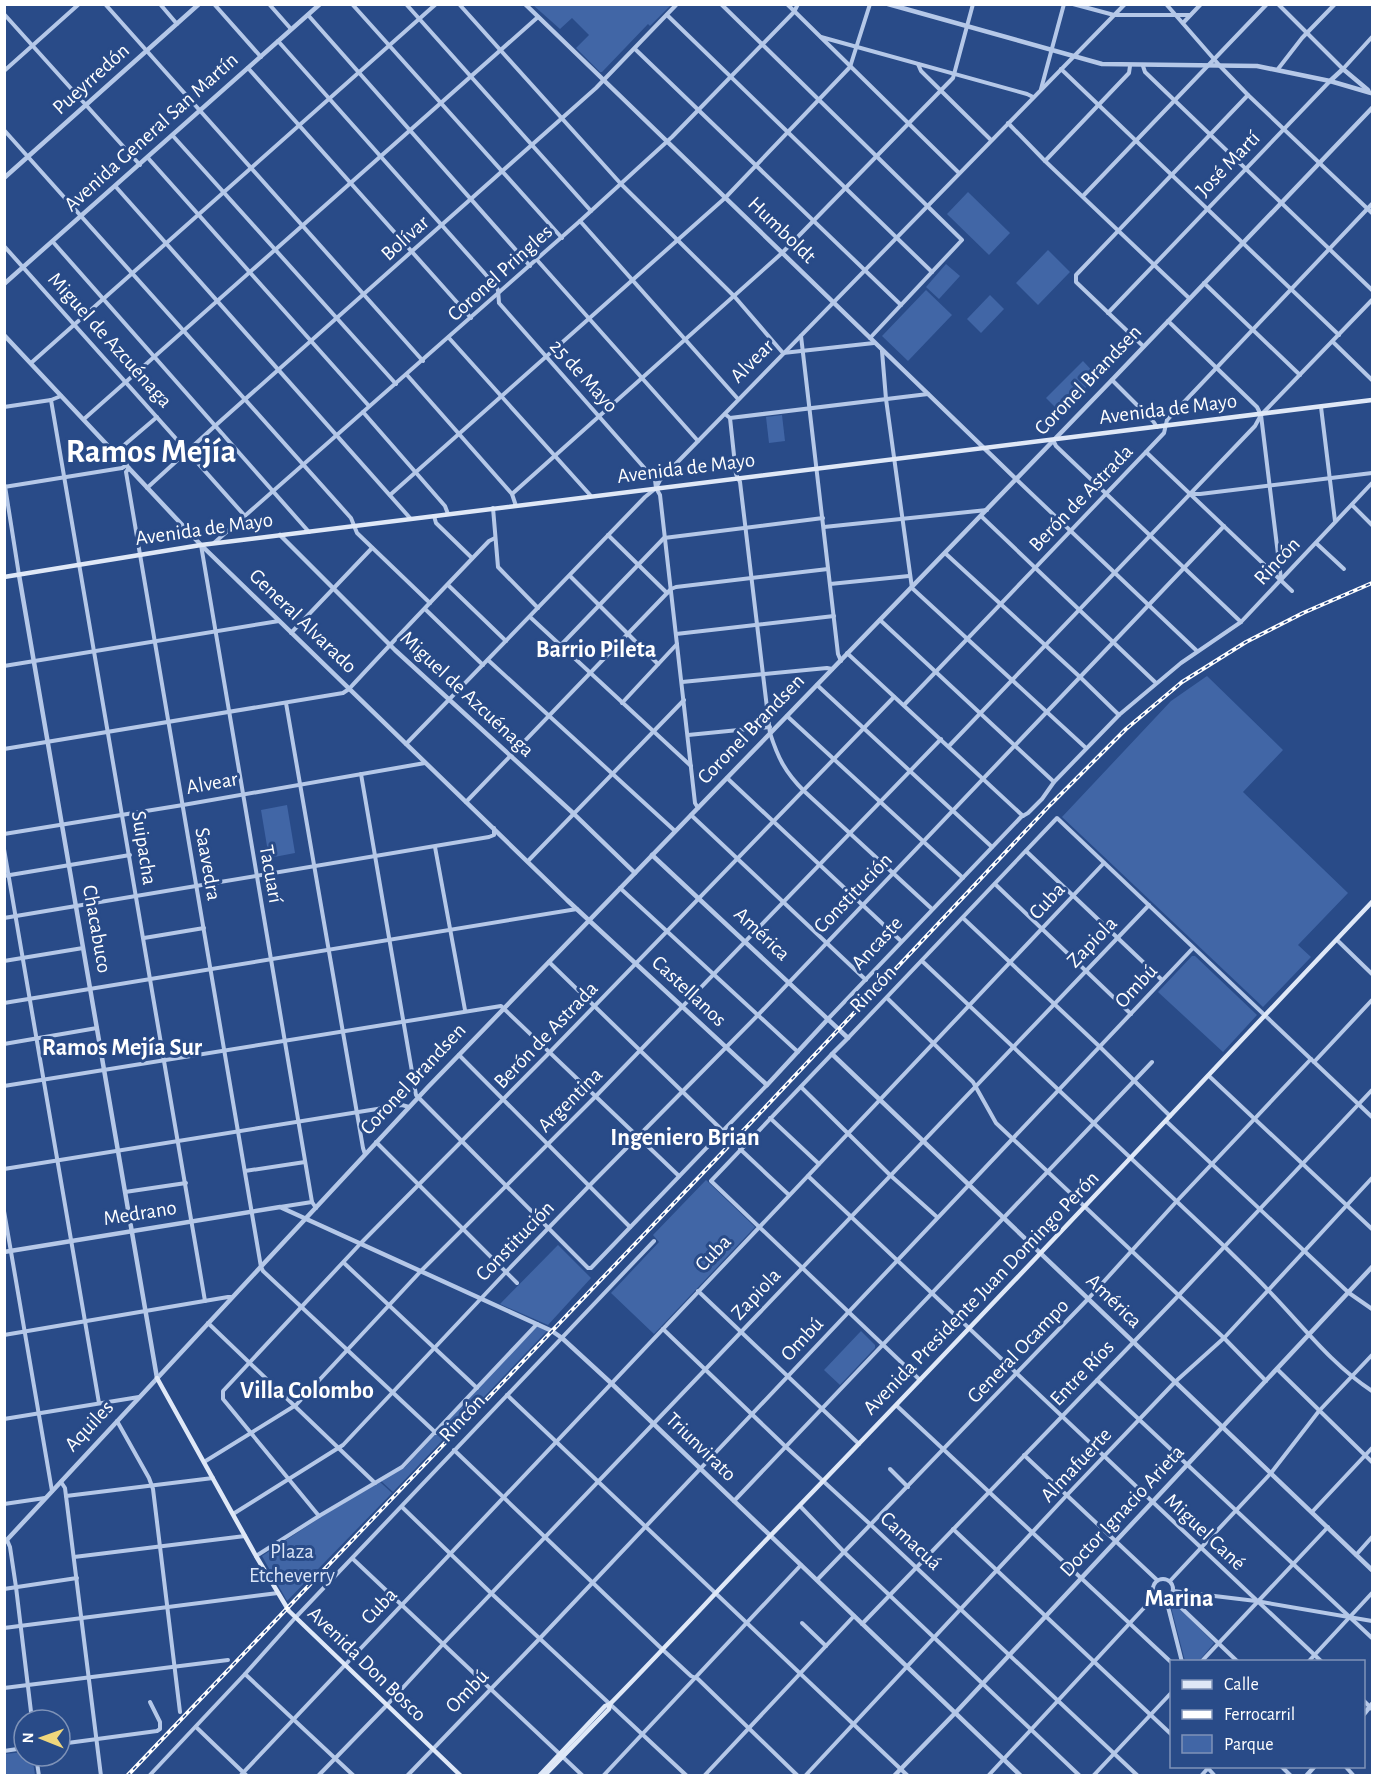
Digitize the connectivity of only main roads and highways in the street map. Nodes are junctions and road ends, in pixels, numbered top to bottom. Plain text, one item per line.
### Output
1 (1372, 400) edge
2 (4, 577) edge
3 (1372, 902) edge
4 (158, 1378) road end
5 (561, 1755) junction
6 (461, 1776) edge
7 (539, 1776) edge
8 (544, 1776) edge

1 - 2 main road, Avenida de Mayo
3 - 5 main road, Avenida Presidente Juan Domingo Perón
4 - 6 main road, Avenida Don Bosco
5 - 7 main road, Avenida Presidente Juan Domingo Perón
5 - 8 main road, Avenida Presidente Juan Domingo Perón

